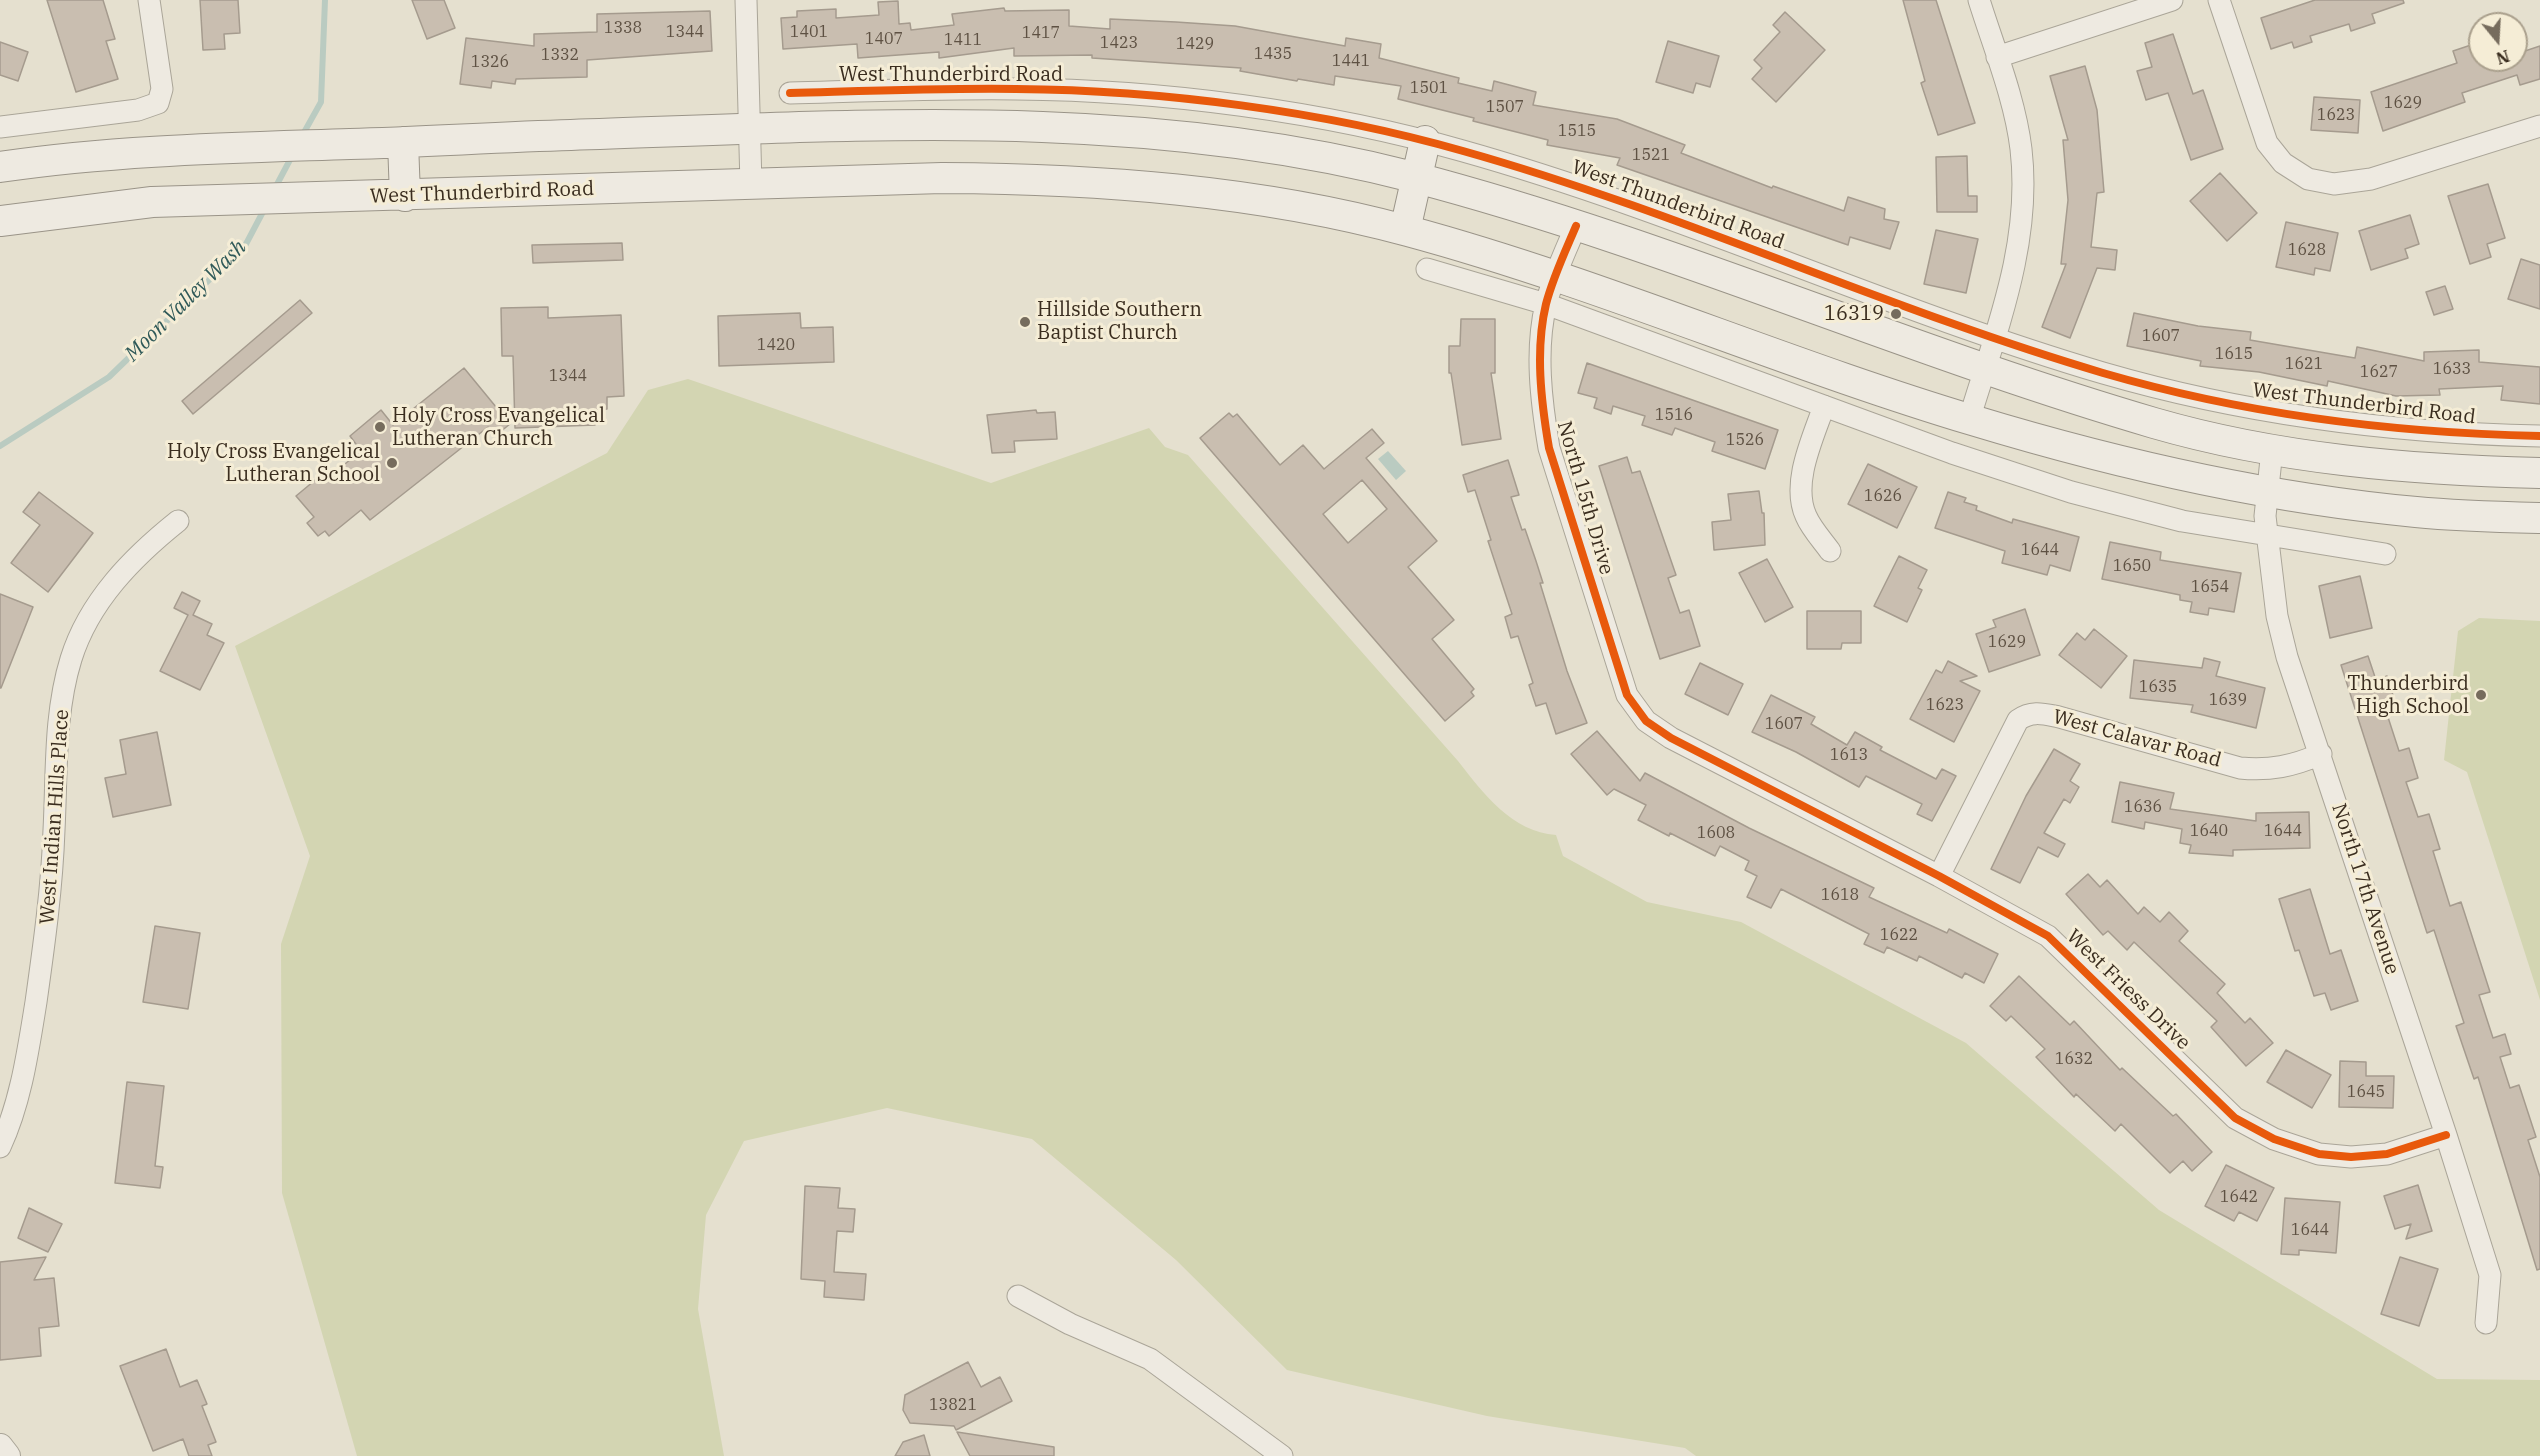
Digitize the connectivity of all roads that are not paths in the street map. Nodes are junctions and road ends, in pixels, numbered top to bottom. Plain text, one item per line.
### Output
1 (149, 0) edge
2 (746, 0) edge
3 (1979, 0) edge
4 (2172, 0) edge
5 (2220, 0) edge
6 (1997, 57) junction
7 (855, 91) junction
8 (790, 93) dead end
9 (0, 127) edge
10 (854, 127) junction
11 (749, 129) junction
12 (2538, 134) edge
13 (1425, 141) junction
14 (403, 142) junction
15 (0, 167) edge
16 (1416, 178) junction
17 (751, 185) junction
18 (405, 196) junction
19 (0, 221) edge
20 (1576, 226) junction
21 (1405, 230) junction
22 (1427, 269) dead end
23 (1555, 274) junction
24 (1546, 304) junction
25 (1994, 337) junction
26 (1984, 370) junction
27 (1824, 406) junction
28 (1969, 420) junction
29 (2540, 436) edge
30 (2272, 450) junction
31 (2540, 473) edge
32 (2267, 492) junction
33 (2540, 518) edge
34 (178, 521) dead end
35 (2267, 537) junction
36 (1830, 551) dead end
37 (2385, 554) dead end
38 (1660, 732) joint
39 (2321, 754) junction
40 (1939, 876) junction
41 (2446, 1135) junction
42 (0, 1147) edge
43 (1018, 1296) dead end
44 (2486, 1323) dead end
45 (0, 1447) edge
46 (7, 1456) edge
47 (1282, 1456) edge

1 - 9 street
2 - 11 street
3 - 6 street
4 - 6 street
5 - 12 street
6 - 25 street
7 - 8 street, West Thunderbird Road
7 - 10 street, West Thunderbird Road
7 - 13 street, West Thunderbird Road
10 - 11 main road
10 - 16 main road
11 - 14 main road
11 - 17 street
13 - 16 main road
13 - 25 street, West Thunderbird Road
14 - 15 main road
14 - 18 main road
16 - 20 main road
16 - 21 main road
17 - 18 main road, West Thunderbird Road
17 - 21 main road, West Thunderbird Road
18 - 19 main road, West Thunderbird Road
20 - 23 street, North 15th Drive
20 - 26 main road
21 - 23 main road, West Thunderbird Road
22 - 24 street
23 - 24 street, North 15th Drive
23 - 28 main road, West Thunderbird Road
24 - 27 street
24 - 38 street, North 15th Drive
25 - 26 street
25 - 29 street, West Thunderbird Road
26 - 28 street
26 - 30 main road
27 - 35 street
27 - 36 street
28 - 32 main road, West Thunderbird Road
30 - 31 main road
30 - 32 street, North 17th Avenue
32 - 33 main road, West Thunderbird Road
32 - 35 street, North 17th Avenue
34 - 42 street, West Indian Hills Place
35 - 37 street
35 - 39 street, North 17th Avenue
38 - 40 street, West Friess Drive
39 - 40 street, West Calavar Road
39 - 41 street, North 17th Avenue
40 - 41 street, West Friess Drive
41 - 44 street, North 17th Avenue
43 - 47 street
45 - 46 street

